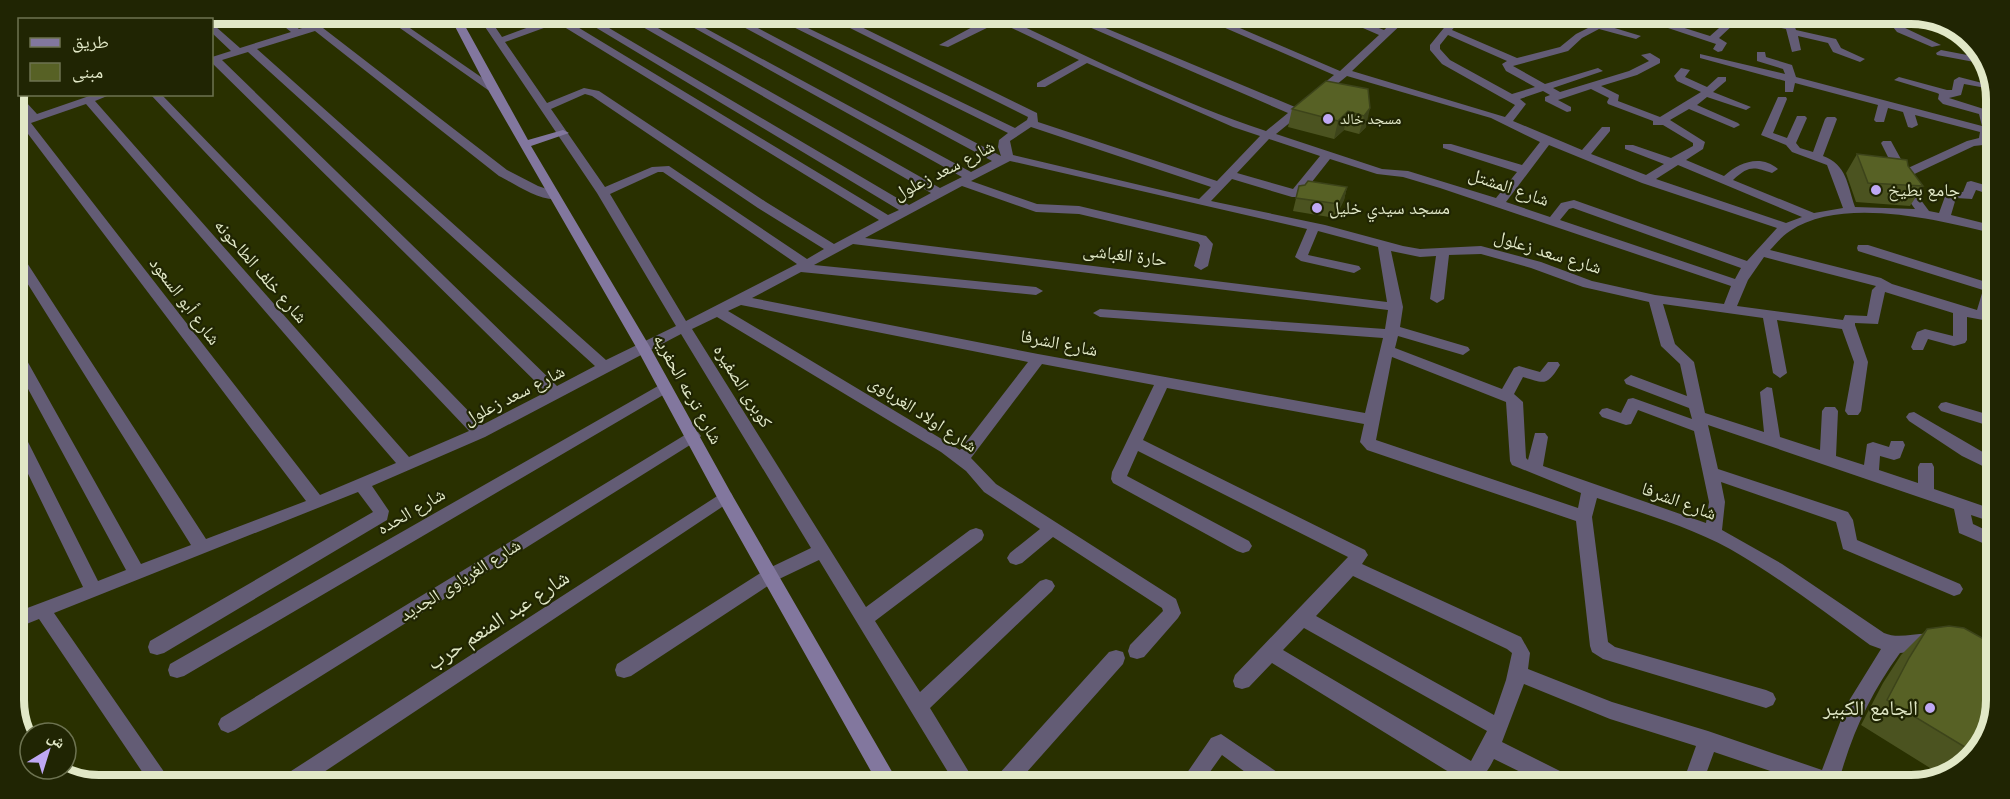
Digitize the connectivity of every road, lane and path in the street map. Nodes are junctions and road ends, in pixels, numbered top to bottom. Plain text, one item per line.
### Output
1 (287, 24) edge
2 (324, 24) edge
3 (397, 24) edge
4 (459, 24) edge
5 (488, 24) edge
6 (546, 24) edge
7 (565, 24) edge
8 (595, 24) edge
9 (643, 24) edge
10 (691, 24) edge
11 (744, 24) edge
12 (792, 24) edge
13 (847, 24) edge
14 (984, 24) edge
15 (1013, 24) edge
16 (1088, 24) edge
17 (1222, 24) edge
18 (1360, 24) edge
19 (1396, 24) edge
20 (1451, 24) edge
21 (1573, 24) edge
22 (1660, 24) edge
23 (1729, 24) edge
24 (1898, 24) edge
25 (1576, 25) dead end
26 (1791, 26) edge
27 (316, 27) junction
28 (213, 29) edge
29 (1447, 31) junction
30 (298, 33) junction
31 (1384, 34) junction
32 (1636, 36) dead end
33 (499, 41) junction
34 (944, 45) dead end
35 (250, 48) junction
36 (1796, 50) dead end
37 (238, 52) junction
38 (1761, 54) dead end
39 (1646, 56) dead end
40 (1704, 56) dead end
41 (1088, 59) junction
42 (1860, 59) dead end
43 (213, 60) edge
44 (1515, 61) junction
45 (1977, 64) edge
46 (1685, 70) dead end
47 (1598, 71) dead end
48 (1344, 73) junction
49 (1722, 79) dead end
50 (1899, 80) dead end
51 (1041, 85) dead end
52 (1592, 86) junction
53 (1982, 86) dead end
54 (492, 88) junction
55 (1545, 88) junction
56 (1787, 89) junction
57 (1707, 92) junction
58 (1945, 93) junction
59 (1558, 95) junction
60 (157, 96) edge
61 (92, 98) edge
62 (1511, 99) junction
63 (1884, 102) junction
64 (1689, 105) junction
65 (546, 107) junction
66 (1746, 107) dead end
67 (1908, 108) junction
68 (1567, 109) dead end
69 (1296, 112) junction
70 (1986, 114) edge
71 (1801, 118) dead end
72 (1831, 119) dead end
73 (1880, 120) dead end
74 (1507, 121) junction
75 (24, 122) edge
76 (1029, 123) junction
77 (1658, 123) junction
78 (1734, 125) dead end
79 (1912, 125) dead end
80 (1606, 129) dead end
81 (1015, 132) junction
82 (564, 133) junction
83 (1266, 136) junction
84 (1986, 138) edge
85 (1986, 140) edge
86 (1547, 141) junction
87 (1790, 143) junction
88 (1887, 143) dead end
89 (525, 144) junction
90 (1447, 146) dead end
91 (1629, 147) dead end
92 (1327, 155) junction
93 (1583, 156) junction
94 (1818, 156) junction
95 (1004, 158) junction
96 (1674, 161) junction
97 (1772, 169) dead end
98 (1524, 171) junction
99 (1899, 172) junction
100 (1229, 174) junction
101 (964, 179) junction
102 (1646, 180) junction
103 (1726, 180) junction
104 (1218, 185) junction
105 (1986, 189) edge
106 (938, 192) junction
107 (603, 193) junction
108 (555, 196) junction
109 (1499, 202) junction
110 (1202, 203) junction
111 (907, 209) junction
112 (1850, 211) junction
113 (1926, 214) junction
114 (1813, 217) junction
115 (1944, 217) junction
116 (887, 220) junction
117 (1553, 221) junction
118 (1314, 227) junction
119 (1786, 227) junction
120 (1986, 228) edge
121 (849, 240) junction
122 (1384, 245) junction
123 (1863, 248) dead end
124 (832, 249) junction
125 (1443, 252) junction
126 (1761, 252) junction
127 (802, 266) junction
128 (1201, 266) dead end
129 (1747, 267) junction
130 (24, 268) edge
131 (1354, 269) dead end
132 (1737, 284) junction
133 (1887, 287) junction
134 (1986, 287) edge
135 (1036, 291) dead end
136 (1437, 299) dead end
137 (1655, 299) junction
138 (739, 300) junction
139 (1396, 306) junction
140 (1728, 309) junction
141 (718, 311) junction
142 (1960, 311) junction
143 (1100, 313) dead end
144 (1769, 315) junction
145 (1986, 317) edge
146 (1848, 326) junction
147 (684, 328) junction
148 (1391, 338) junction
149 (643, 347) junction
150 (1918, 347) dead end
151 (1462, 350) dead end
152 (1038, 359) junction
153 (1553, 365) dead end
154 (24, 368) edge
155 (606, 368) junction
156 (1780, 373) dead end
157 (1631, 380) dead end
158 (1162, 383) junction
159 (665, 387) junction
160 (1767, 392) dead end
161 (557, 394) junction
162 (1506, 394) junction
163 (1946, 407) dead end
164 (1830, 411) dead end
165 (1853, 411) dead end
166 (1607, 413) dead end
167 (1698, 416) junction
168 (1914, 417) dead end
169 (1373, 420) junction
170 (1986, 420) edge
171 (480, 433) junction
172 (693, 436) junction
173 (1540, 437) dead end
174 (1773, 440) junction
175 (1134, 442) junction
176 (1897, 445) dead end
177 (24, 450) edge
178 (962, 459) junction
179 (1828, 459) junction
180 (1986, 461) edge
181 (407, 465) junction
182 (1926, 467) dead end
183 (1534, 469) junction
184 (1710, 472) junction
185 (1871, 472) junction
186 (361, 484) junction
187 (1590, 491) junction
188 (1926, 491) junction
189 (725, 497) junction
190 (317, 503) junction
191 (1961, 504) junction
192 (1986, 514) edge
193 (1584, 517) junction
194 (1052, 528) junction
195 (1713, 533) junction
196 (976, 535) dead end
197 (1986, 537) edge
198 (1243, 546) dead end
199 (202, 548) junction
200 (822, 551) junction
201 (1016, 558) dead end
202 (1351, 567) junction
203 (137, 574) junction
204 (771, 575) junction
205 (1046, 586) dead end
206 (1954, 589) dead end
207 (94, 591) junction
208 (43, 611) junction
209 (24, 618) edge
210 (1303, 618) junction
211 (864, 619) junction
212 (1894, 646) junction
213 (157, 647) dead end
214 (1948, 648) edge
215 (1137, 651) dead end
216 (1270, 652) junction
217 (1116, 658) dead end
218 (177, 670) dead end
219 (624, 670) dead end
220 (1517, 674) junction
221 (1242, 681) dead end
222 (1766, 699) dead end
223 (918, 706) junction
224 (228, 724) dead end
225 (1497, 727) junction
226 (1708, 740) junction
227 (1489, 746) junction
228 (156, 775) edge
229 (303, 775) edge
230 (884, 775) edge
231 (961, 775) edge
232 (1011, 775) edge
233 (1197, 775) edge
234 (1261, 775) edge
235 (1457, 775) edge
236 (1470, 775) edge
237 (1547, 775) edge
238 (1696, 775) edge
239 (1807, 775) edge
240 (1834, 775) edge

1 - 30 street
2 - 27 street
3 - 54 street
4 - 54 street, شارع ترعه الحفريه
5 - 33 street, كوبرى الصفيره
6 - 33 street
7 - 116 street
8 - 111 street
9 - 106 street
10 - 101 street
11 - 95 street
12 - 81 street
13 - 76 street
14 - 34 street
15 - 41 street, شارع المشتل
16 - 69 street
17 - 48 street
18 - 31 street
19 - 31 street
20 - 29 street
21 - 25 street
22 - 23 street
24 - 45 street
26 - 36 street
26 - 42 street
27 - 30 street
27 - 108 street
28 - 37 street
29 - 44 street
29 - 62 street
30 - 35 street
31 - 48 street
32 - 44 street
33 - 65 street, كوبرى الصفيره
35 - 37 street
35 - 155 street
37 - 43 street
38 - 56 street
39 - 52 street
40 - 56 street
41 - 51 street
41 - 83 street, شارع المشتل
43 - 161 street
44 - 55 street
46 - 57 street
47 - 55 street
48 - 69 street
48 - 74 street
49 - 57 street
50 - 58 street
52 - 59 street
52 - 77 street
53 - 58 street
54 - 89 street, شارع ترعه الحفريه
55 - 59 street
55 - 62 street
56 - 63 street
56 - 87 street
57 - 64 street
57 - 66 street
58 - 70 street
59 - 68 street
60 - 171 street
61 - 75 street
61 - 181 street, شارع خلف الطاحونه
62 - 74 street
63 - 67 street
63 - 73 street
64 - 77 street
64 - 78 street
65 - 82 street, كوبرى الصفيره
65 - 124 street
67 - 79 street
67 - 84 street
69 - 83 street
71 - 87 street
72 - 94 street
74 - 86 street
75 - 190 street, شارع أبو السعود
76 - 81 street
76 - 104 street
77 - 96 street
80 - 93 street
81 - 95 street
82 - 89 street
82 - 107 street, كوبرى الصفيره
83 - 92 street, شارع المشتل
83 - 100 street
85 - 99 street
86 - 93 street
86 - 98 street
87 - 94 street
88 - 99 street
89 - 108 street, شارع ترعه الحفريه
90 - 98 street
91 - 96 street
92 - 100 street
92 - 109 street, شارع المشتل
93 - 102 street
94 - 112 street
95 - 101 street, شارع سعد زعلول
95 - 110 street, شارع سعد زعلول
96 - 102 street
96 - 103 street
97 - 103 street
98 - 109 street
99 - 113 street
100 - 104 street
101 - 106 street, شارع سعد زعلول
101 - 128 street
102 - 119 street
103 - 114 street
104 - 110 street
105 - 115 street
106 - 111 street, شارع سعد زعلول
107 - 127 street
107 - 147 street, كوبرى الصفيره
108 - 149 street, شارع ترعه الحفريه
109 - 117 street, شارع المشتل
110 - 118 street, شارع سعد زعلول
111 - 116 street, شارع سعد زعلول
112 - 113 street
112 - 114 street
113 - 115 street
114 - 119 street
115 - 120 street
116 - 121 street, شارع سعد زعلول
117 - 129 street
117 - 132 street, شارع المشتل
118 - 122 street, شارع سعد زعلول
118 - 131 street
119 - 126 street
121 - 124 street, شارع سعد زعلول
121 - 139 street, حارة الغباشى
122 - 125 street, شارع سعد زعلول
122 - 139 street
123 - 134 street
124 - 127 street, شارع سعد زعلول
125 - 136 street
125 - 137 street, شارع سعد زعلول
126 - 129 street
126 - 133 street
127 - 135 street
127 - 138 street, شارع سعد زعلول
129 - 132 street
130 - 199 street
132 - 140 street
133 - 142 street
133 - 146 street, شارع سعد زعلول
137 - 140 street, شارع سعد زعلول
137 - 167 street
138 - 141 street, شارع سعد زعلول
138 - 152 street, شارع الشرفا
139 - 148 street
140 - 144 street, شارع سعد زعلول
141 - 147 street, شارع سعد زعلول
141 - 178 street, شارع اولاد الغرباوى
142 - 145 street
142 - 150 street
143 - 148 street
144 - 146 street, شارع سعد زعلول
144 - 156 street
146 - 165 street
147 - 149 street, شارع سعد زعلول
147 - 200 street, كوبرى الصفيره
148 - 151 street
148 - 162 street
148 - 169 street
149 - 155 street, شارع سعد زعلول
149 - 159 street, شارع ترعه الحفريه
152 - 158 street, شارع الشرفا
152 - 178 street
153 - 162 street
154 - 203 street
155 - 161 street, شارع سعد زعلول
157 - 167 street
158 - 169 street, شارع الشرفا
158 - 175 street
159 - 172 street, شارع ترعه الحفريه
159 - 218 street, شارع الحده
160 - 174 street
161 - 171 street, شارع سعد زعلول
162 - 183 street, شارع الشرفا
163 - 170 street
164 - 179 street
166 - 167 street
167 - 174 street
167 - 184 street
168 - 180 street
169 - 193 street
171 - 181 street, شارع سعد زعلول
172 - 189 street, شارع ترعه الحفريه
172 - 224 street, شارع الغرباوى الجديد
173 - 183 street
174 - 179 street
175 - 198 street
175 - 202 street
176 - 185 street
177 - 207 street
178 - 194 street, شارع اولاد الغرباوى
179 - 185 street
181 - 186 street, شارع سعد زعلول
182 - 188 street
183 - 187 street, شارع الشرفا
184 - 195 street
184 - 206 street
185 - 188 street
186 - 190 street, شارع سعد زعلول
186 - 213 street
187 - 193 street
187 - 195 street, شارع الشرفا
188 - 191 street
189 - 204 street, شارع ترعه الحفريه
189 - 229 street, شارع عبد المنعم حرب
190 - 199 street, شارع سعد زعلول
191 - 192 street
191 - 197 street
193 - 222 street
194 - 201 street
194 - 215 street, شارع اولاد الغرباوى
195 - 212 street, شارع الشرفا
196 - 211 street
199 - 203 street, شارع سعد زعلول
200 - 204 street
200 - 211 street, كوبرى الصفيره
202 - 210 street
202 - 220 street
203 - 207 street, شارع سعد زعلول
204 - 219 street
204 - 230 street, شارع ترعه الحفريه
205 - 223 street
207 - 208 street, شارع سعد زعلول
208 - 209 street, شارع سعد زعلول
208 - 228 street
210 - 216 street
210 - 225 street
211 - 223 street, كوبرى الصفيره
212 - 214 street
212 - 240 street
216 - 221 street
216 - 235 street
217 - 232 street
220 - 225 street
220 - 226 street
223 - 231 street, كوبرى الصفيره
225 - 227 street
226 - 238 street
226 - 239 street
227 - 236 street
227 - 237 street
233 - 234 street

